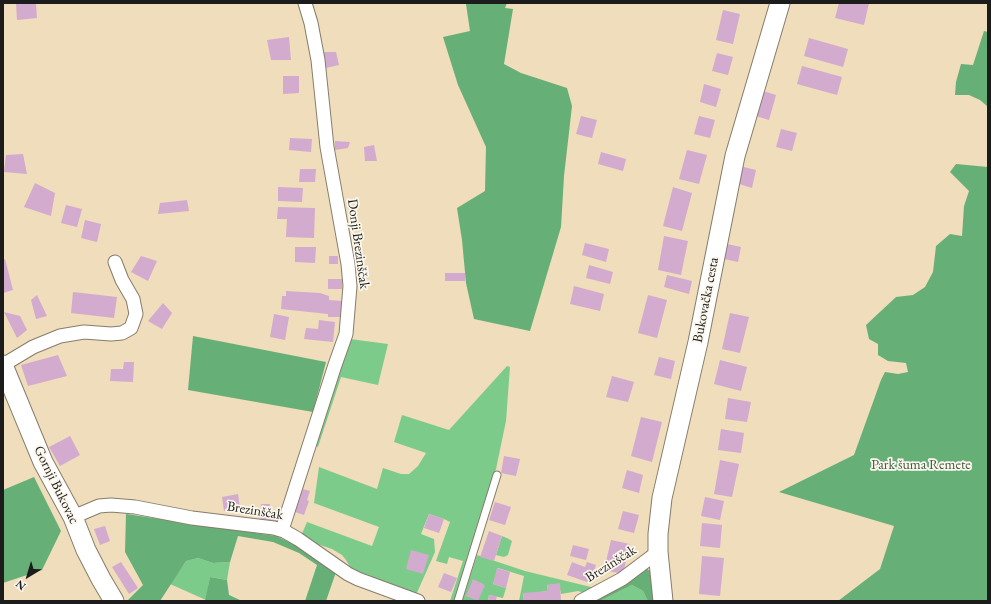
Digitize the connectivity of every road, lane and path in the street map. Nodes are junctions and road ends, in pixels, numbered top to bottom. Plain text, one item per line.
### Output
1 (305, 3) edge
2 (780, 3) edge
3 (116, 262) dead end
4 (3, 365) edge
5 (497, 475) dead end
6 (73, 517) junction
7 (282, 530) junction
8 (658, 552) junction
9 (114, 601) edge
10 (418, 601) edge
11 (458, 601) edge
12 (581, 601) edge
13 (663, 601) edge

1 - 7 street, Donji Brezinščak
2 - 8 main road, Bukovačka cesta
3 - 4 street, Gornji Bukovac
4 - 6 main road, Gornji Bukovac
5 - 11 lane
6 - 7 street, Brezinščak
6 - 9 main road, Gornji Bukovac
7 - 10 street, Brezinščak
8 - 12 street, Brezinščak
8 - 13 main road, Bukovačka cesta

